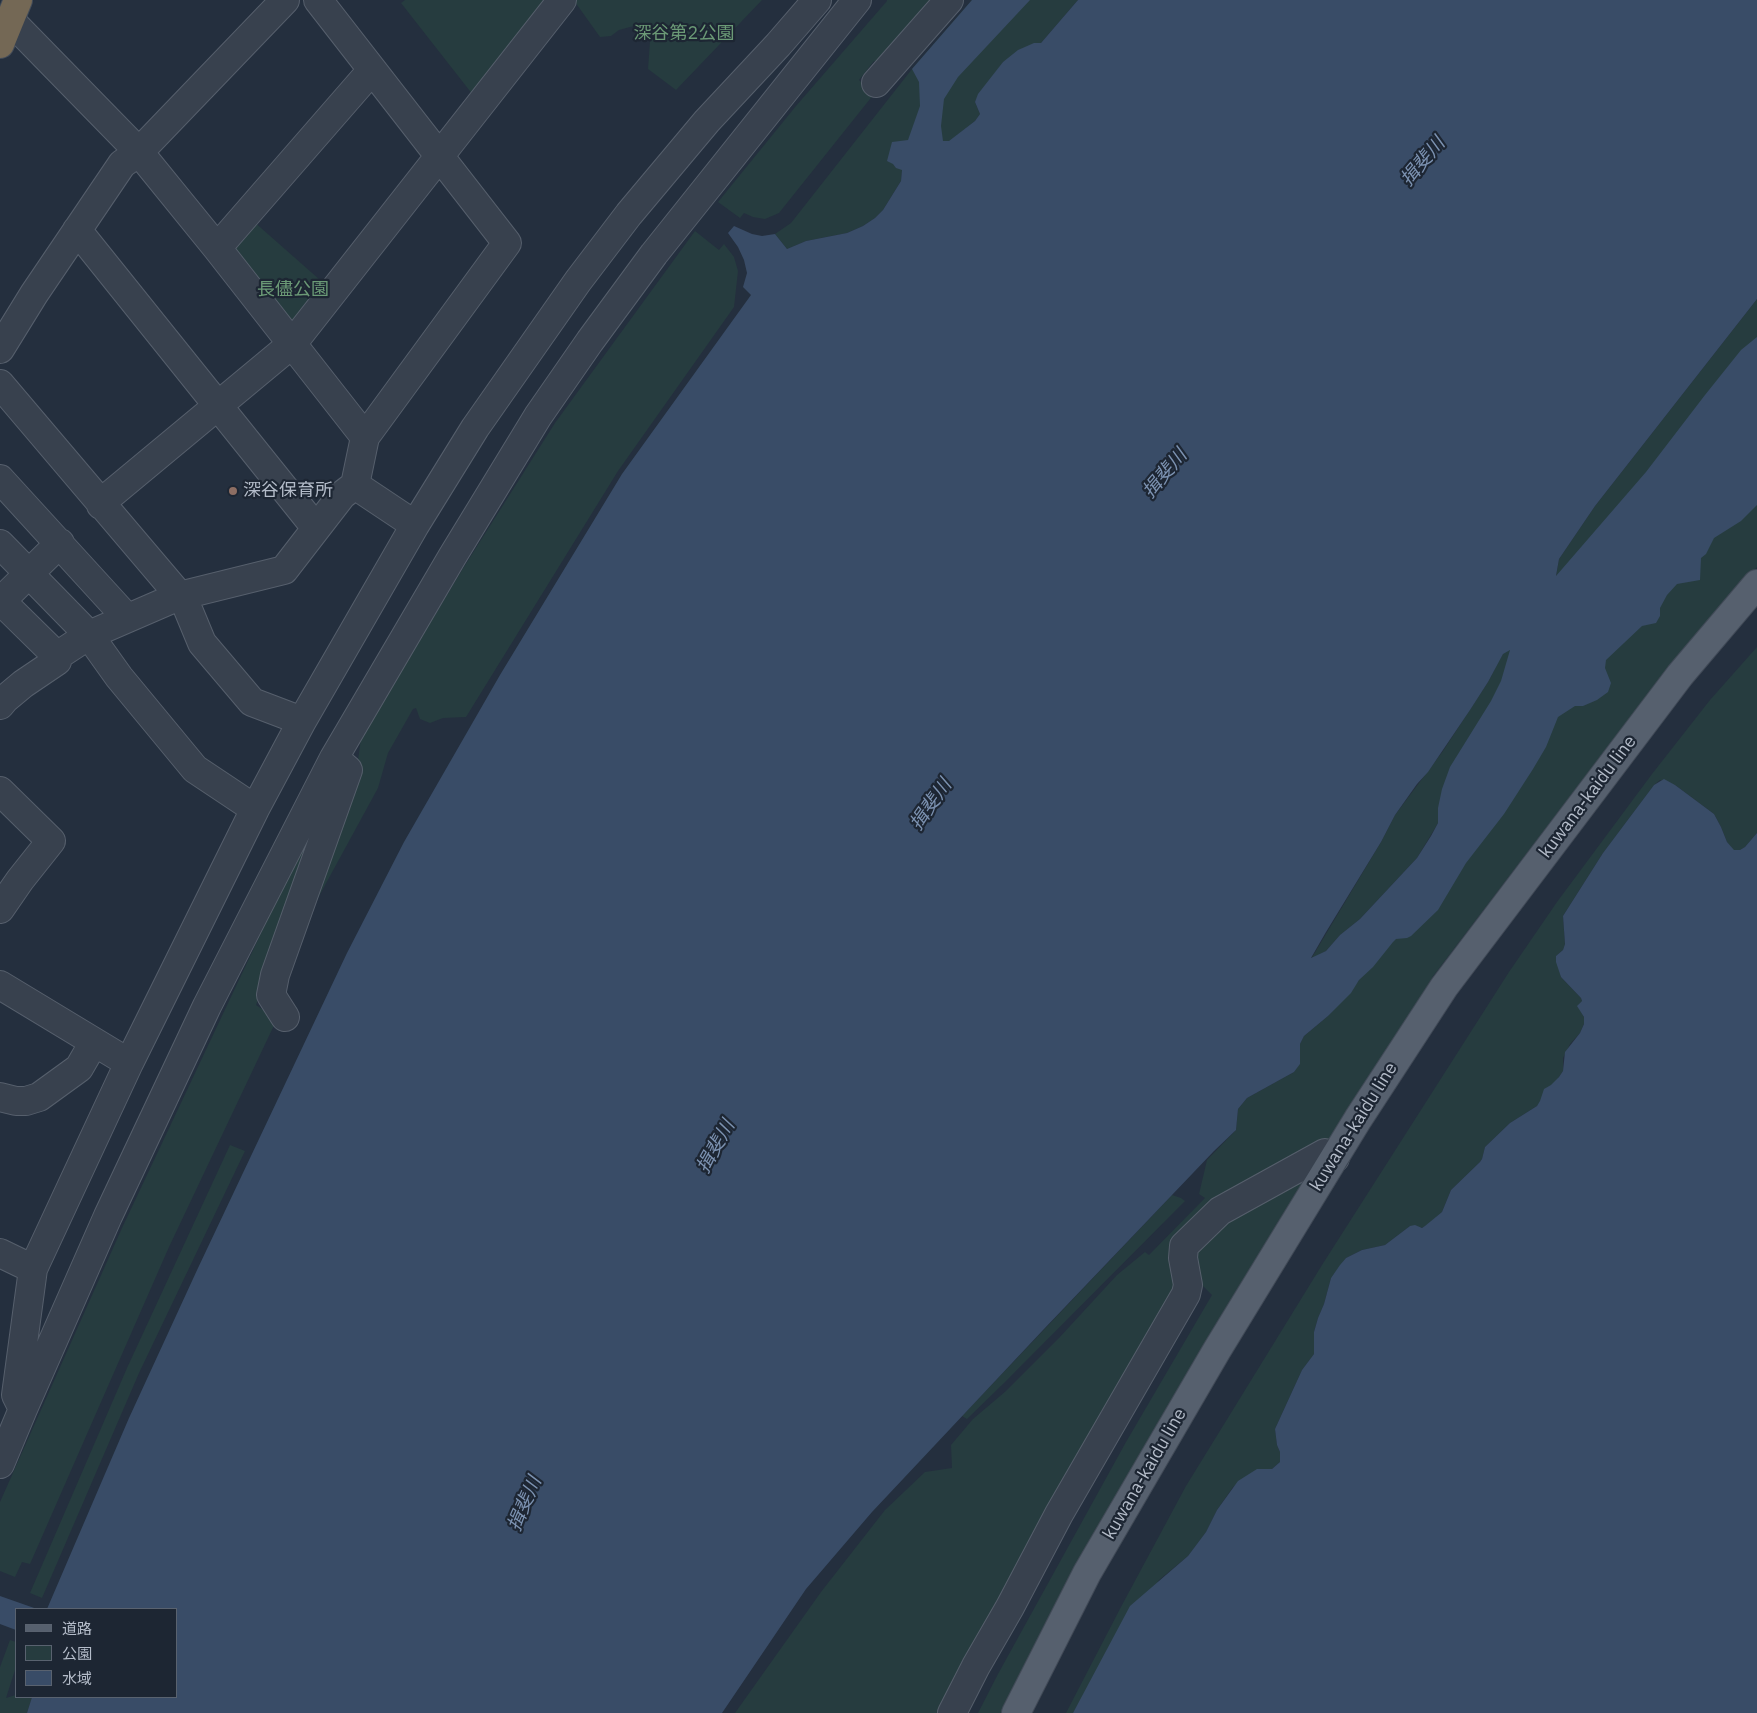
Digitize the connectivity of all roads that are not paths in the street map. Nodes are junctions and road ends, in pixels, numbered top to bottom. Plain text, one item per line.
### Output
1 (285, 0) edge
2 (318, 0) edge
3 (562, 0) edge
4 (817, 0) edge
5 (857, 0) edge
6 (949, 0) edge
7 (9, 21) edge
8 (372, 70) junction
9 (876, 83) dead end
10 (139, 152) junction
11 (439, 155) junction
12 (77, 230) junction
13 (217, 248) junction
14 (292, 344) junction
15 (0, 349) edge
16 (0, 384) edge
17 (217, 404) junction
18 (365, 437) junction
19 (0, 479) edge
20 (355, 485) junction
21 (101, 505) junction
22 (415, 525) junction
23 (316, 528) junction
24 (60, 543) junction
25 (0, 544) edge
26 (29, 573) junction
27 (1757, 584) edge
28 (179, 596) junction
29 (0, 601) edge
30 (127, 618) junction
31 (89, 635) junction
32 (57, 656) junction
33 (2, 699) edge
34 (302, 721) junction
35 (334, 758) junction
36 (0, 791) edge
37 (255, 808) junction
38 (0, 909) edge
39 (0, 985) edge
40 (285, 1017) dead end
41 (94, 1042) junction
42 (129, 1063) junction
43 (0, 1097) edge
44 (1335, 1158) junction
45 (0, 1252) edge
46 (33, 1269) junction
47 (23, 1409) junction
48 (0, 1464) edge
49 (952, 1713) edge
50 (1016, 1713) edge

1 - 10 street
2 - 8 street
3 - 11 street
4 - 22 street
5 - 35 street
6 - 9 street
7 - 10 street
8 - 11 street
8 - 13 street
10 - 12 street
10 - 13 street
11 - 14 street
11 - 18 street
12 - 15 street
12 - 17 street
13 - 14 street
14 - 17 street
14 - 18 street
16 - 21 street
17 - 21 street
17 - 23 street
18 - 20 street
19 - 24 street
20 - 22 street
20 - 23 street
21 - 28 street
22 - 34 street
23 - 28 street
24 - 26 street
24 - 30 street
25 - 26 street
26 - 29 street
26 - 31 street
27 - 44 main road, kuwana-kaidu line
28 - 30 street
28 - 34 street
29 - 32 street
30 - 31 street
31 - 32 street
31 - 37 street
32 - 33 street
34 - 37 street
35 - 40 street
35 - 47 street
36 - 38 street
37 - 42 street
39 - 41 street
41 - 42 street
41 - 43 street
42 - 46 street
44 - 49 street
44 - 50 main road, kuwana-kaidu line
45 - 46 street
46 - 47 street
47 - 48 street

